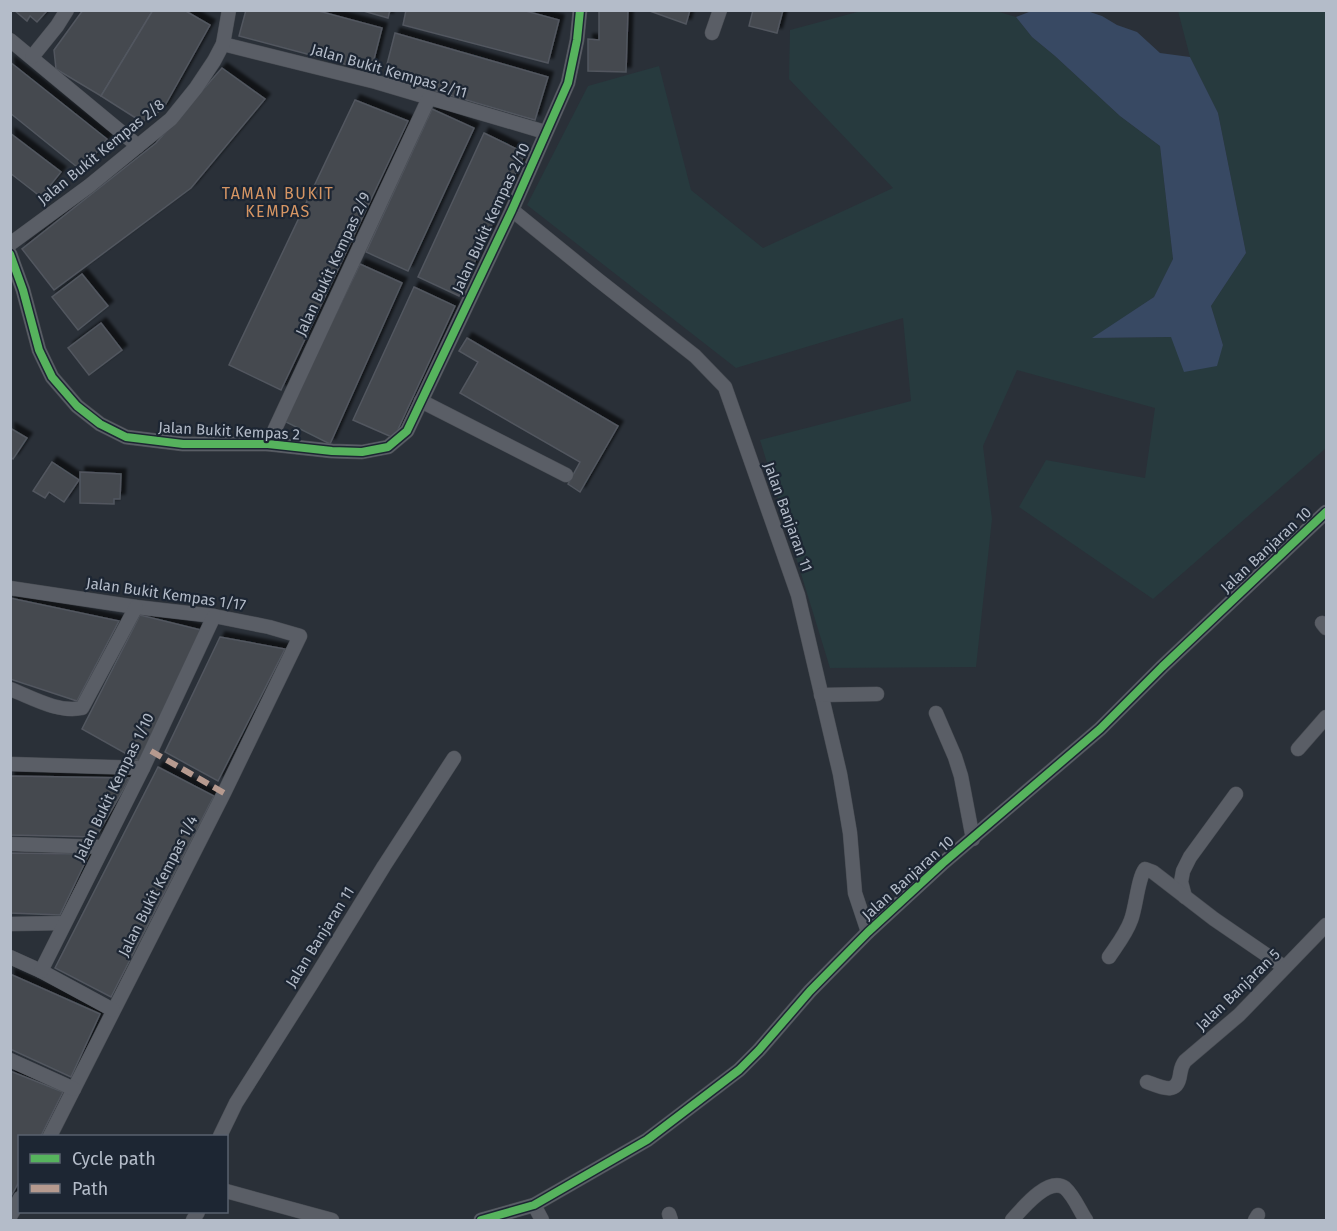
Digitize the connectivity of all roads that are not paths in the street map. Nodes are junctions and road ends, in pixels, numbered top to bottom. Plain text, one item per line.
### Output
1 (67, 10) edge
2 (229, 10) edge
3 (720, 10) edge
4 (577, 11) edge
5 (712, 33) dead end
6 (10, 40) edge
7 (222, 44) junction
8 (32, 57) junction
9 (429, 98) junction
10 (545, 132) junction
11 (138, 146) junction
12 (512, 210) junction
13 (10, 244) edge
14 (10, 254) edge
15 (421, 402) junction
16 (407, 431) joint
17 (268, 444) junction
18 (566, 475) dead end
19 (1326, 512) edge
20 (10, 588) edge
21 (136, 607) junction
22 (213, 616) junction
23 (293, 650) joint
24 (10, 689) edge
25 (877, 694) dead end
26 (820, 695) junction
27 (936, 713) dead end
28 (1326, 717) edge
29 (1298, 749) dead end
30 (454, 758) dead end
31 (10, 764) edge
32 (143, 768) junction
33 (1236, 794) dead end
34 (973, 839) junction
35 (10, 844) edge
36 (103, 846) junction
37 (1185, 897) junction
38 (64, 923) junction
39 (10, 924) edge
40 (868, 932) junction
41 (1324, 934) edge
42 (10, 957) edge
43 (1109, 957) dead end
44 (1284, 967) junction
45 (41, 971) junction
46 (113, 1010) junction
47 (10, 1060) edge
48 (1148, 1082) dead end
49 (74, 1089) junction
50 (51, 1135) edge
51 (221, 1135) edge
52 (228, 1192) edge
53 (18, 1202) edge
54 (534, 1205) junction
55 (10, 1216) edge
56 (332, 1221) edge
57 (481, 1221) edge
58 (542, 1221) edge
59 (1012, 1221) edge
60 (1086, 1221) edge

1 - 8 street
2 - 7 street, Jalan Bukit Kempas 2/8
3 - 5 street
4 - 10 street, Jalan Bukit Kempas 2/10
6 - 8 street
7 - 9 street, Jalan Bukit Kempas 2/11
7 - 11 street, Jalan Bukit Kempas 2/8
8 - 11 street
9 - 10 street, Jalan Bukit Kempas 2/11
9 - 17 street, Jalan Bukit Kempas 2/9
10 - 12 street, Jalan Bukit Kempas 2/10
11 - 13 street, Jalan Bukit Kempas 2/8
12 - 15 street, Jalan Bukit Kempas 2/10
12 - 26 street, Jalan Banjaran 11
14 - 17 street, Jalan Bukit Kempas 2
15 - 16 street, Jalan Bukit Kempas 2/10
15 - 18 street
16 - 17 street, Jalan Bukit Kempas 2
19 - 34 street, Jalan Banjaran 10
20 - 21 street, Jalan Bukit Kempas 1/17
21 - 22 street, Jalan Bukit Kempas 1/17
21 - 24 street
22 - 23 street, Jalan Bukit Kempas 1/17
22 - 32 street, Jalan Bukit Kempas 1/10
23 - 46 street, Jalan Bukit Kempas 1/4
25 - 26 street
26 - 40 street, Jalan Banjaran 11
27 - 34 street
28 - 29 street
30 - 51 street, Jalan Banjaran 11
31 - 32 street
32 - 36 street, Jalan Bukit Kempas 1/10
33 - 37 street
34 - 40 street, Jalan Banjaran 10
35 - 36 street
36 - 38 street, Jalan Bukit Kempas 1/10
37 - 43 street
37 - 44 street
38 - 39 street
38 - 45 street, Jalan Bukit Kempas 1/10
40 - 54 street, Jalan Banjaran 10
41 - 44 street, Jalan Banjaran 5
42 - 45 street
44 - 48 street, Jalan Banjaran 5
45 - 46 street
46 - 49 street, Jalan Bukit Kempas 1/4
47 - 49 street
49 - 50 street, Jalan Bukit Kempas 1/4
52 - 56 street
53 - 55 street
54 - 57 street, Jalan Banjaran 10
54 - 58 street
59 - 60 street

